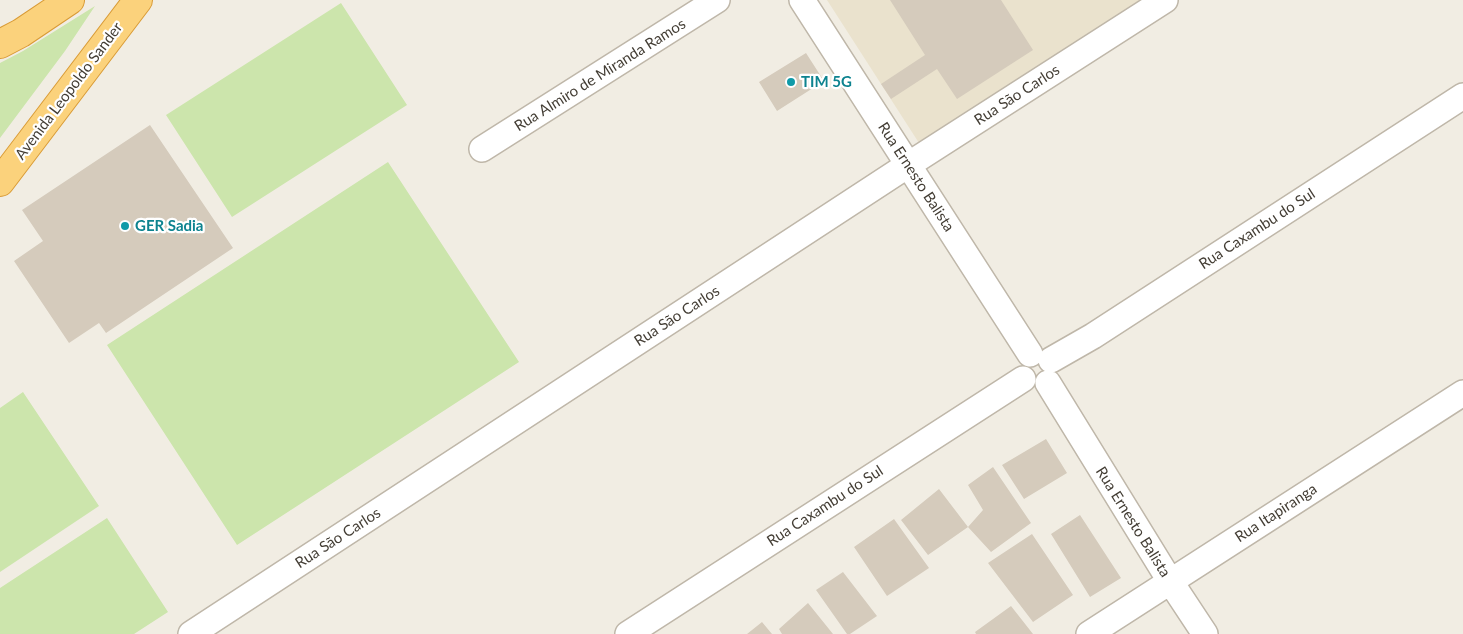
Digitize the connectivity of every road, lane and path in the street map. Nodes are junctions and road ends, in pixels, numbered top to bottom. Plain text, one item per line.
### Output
1 (70, 0) edge
2 (138, 0) edge
3 (717, 0) edge
4 (802, 0) edge
5 (1165, 0) edge
6 (0, 44) edge
7 (1463, 96) edge
8 (482, 149) dead end
9 (908, 165) junction
10 (0, 182) edge
11 (1043, 366) junction
12 (1463, 393) edge
13 (1170, 581) junction
14 (224, 625) edge
15 (191, 634) edge
16 (628, 634) edge
17 (1089, 634) edge
18 (1205, 634) edge

1 - 6 highway
2 - 10 highway, Avenida Leopoldo Sander
3 - 8 street, Rua Almiro de Miranda Ramos
4 - 9 street, Rua Ernesto Balista
5 - 9 street, Rua São Carlos
7 - 11 street, Rua Caxambu do Sul
9 - 11 street, Rua Ernesto Balista
9 - 14 street, Rua São Carlos
11 - 13 street, Rua Ernesto Balista
11 - 16 street, Rua Caxambu do Sul
12 - 13 street, Rua Itapiranga
13 - 17 street, Rua Itapiranga
13 - 18 street, Rua Ernesto Balista
14 - 15 street, Rua São Carlos

